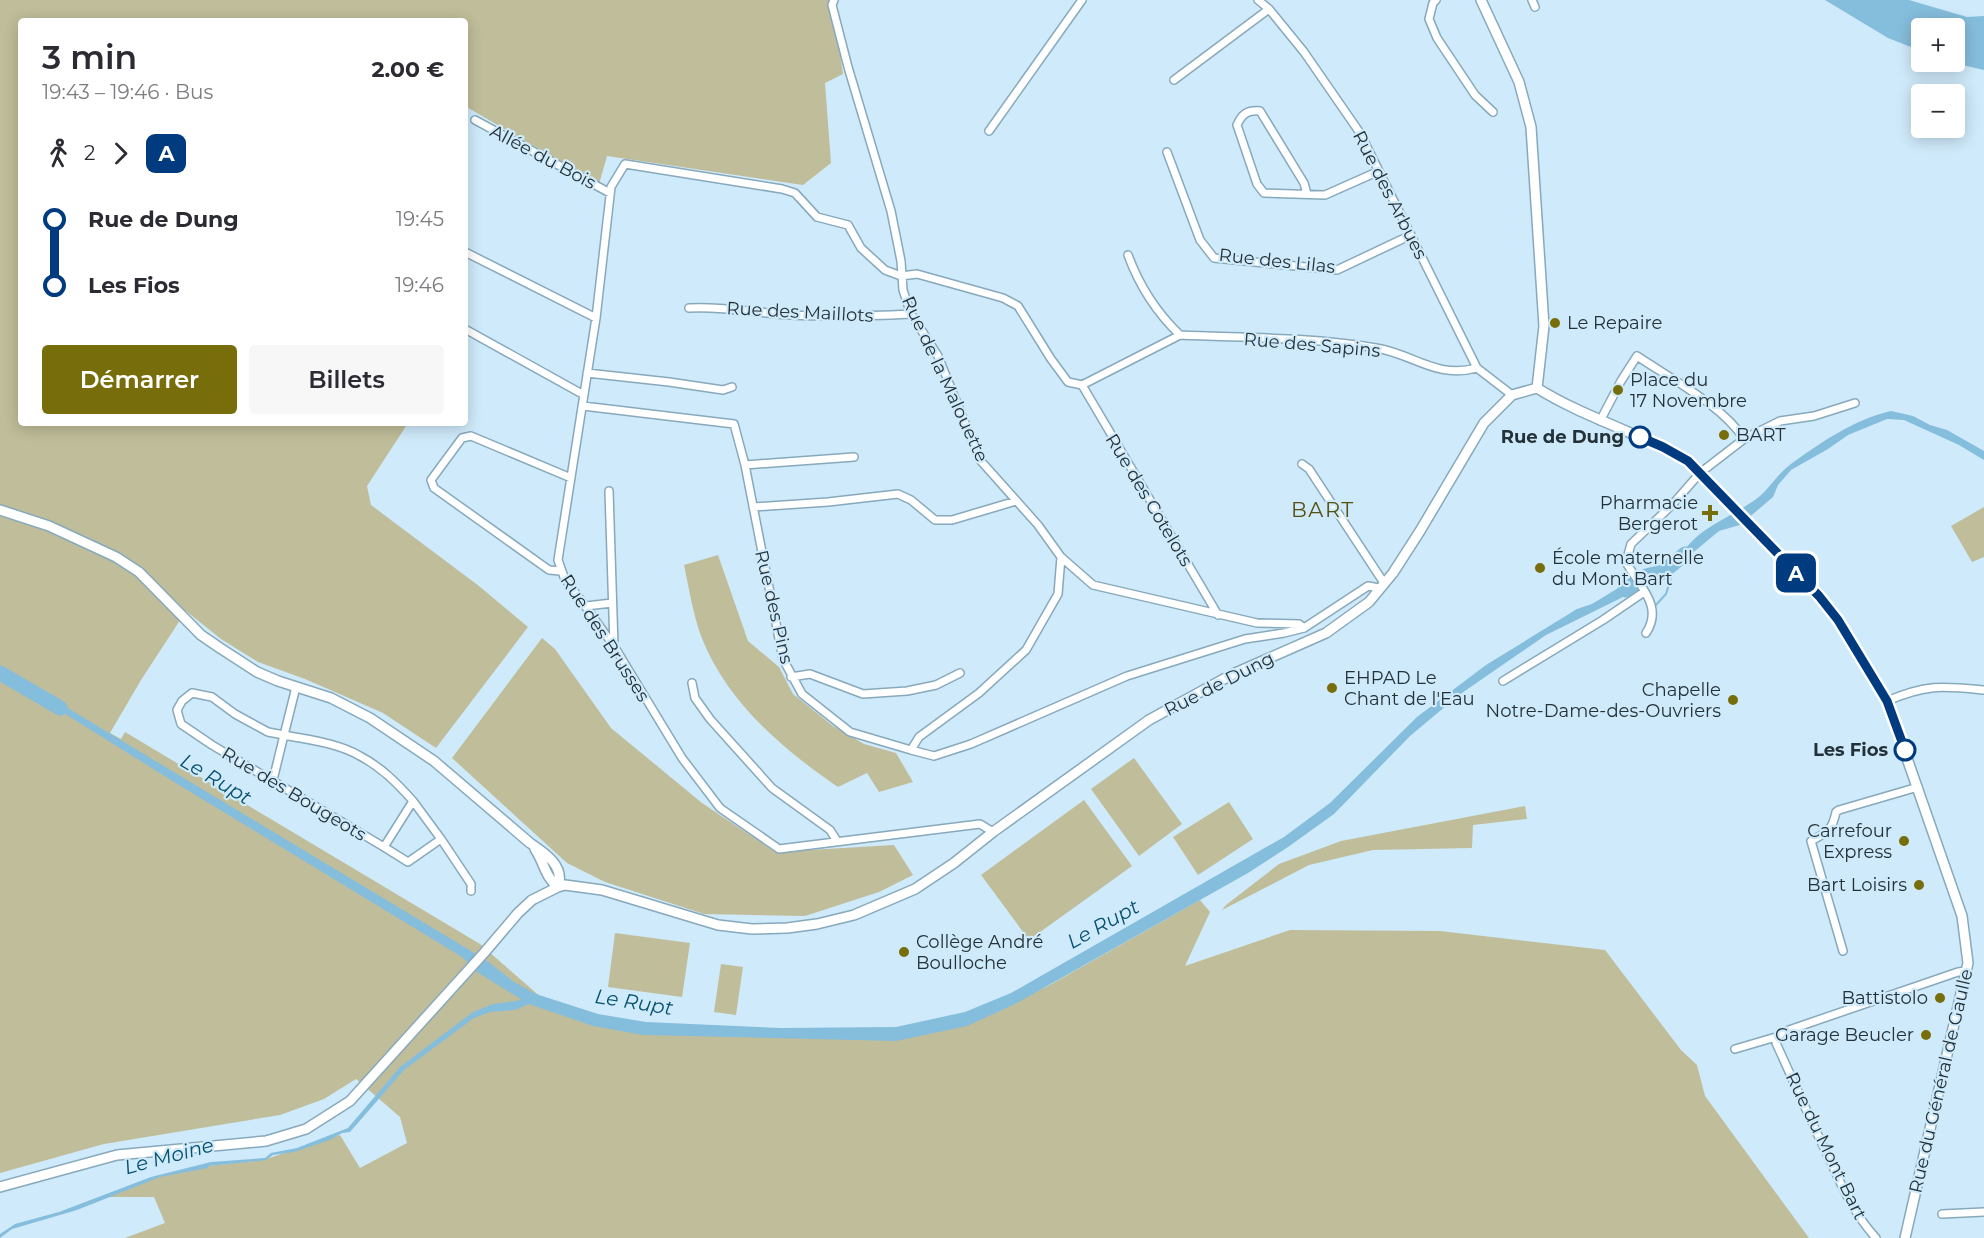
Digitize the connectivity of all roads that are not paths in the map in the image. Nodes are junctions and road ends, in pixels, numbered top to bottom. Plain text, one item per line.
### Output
1 (834, 0) edge
2 (1082, 0) edge
3 (1258, 0) edge
4 (1436, 0) edge
5 (1481, 0) edge
6 (1269, 9) junction
7 (1174, 80) dead end
8 (1493, 112) dead end
9 (475, 120) dead end
10 (989, 131) dead end
11 (1167, 152) dead end
12 (1379, 171) junction
13 (610, 194) junction
14 (1307, 194) junction
15 (1411, 235) junction
16 (468, 254) edge
17 (1128, 255) dead end
18 (901, 276) junction
19 (689, 308) dead end
20 (912, 314) junction
21 (596, 318) junction
22 (468, 331) edge
23 (1180, 335) junction
24 (1477, 368) junction
25 (587, 373) junction
26 (1082, 385) junction
27 (732, 387) dead end
28 (1537, 388) junction
29 (584, 395) junction
30 (1512, 395) junction
31 (1855, 403) dead end
32 (583, 406) junction
33 (1600, 421) junction
34 (1744, 439) junction
35 (854, 457) dead end
36 (1302, 464) dead end
37 (745, 465) junction
38 (1700, 473) junction
39 (571, 478) junction
40 (609, 491) dead end
41 (1016, 501) junction
42 (753, 507) junction
43 (0, 510) edge
44 (1061, 557) junction
45 (560, 570) junction
46 (1381, 586) junction
47 (1642, 589) junction
48 (612, 603) junction
49 (586, 606) junction
50 (1218, 615) junction
51 (1304, 628) junction
52 (1646, 633) dead end
53 (614, 646) junction
54 (960, 673) dead end
55 (791, 677) junction
56 (1503, 681) dead end
57 (692, 683) dead end
58 (296, 687) junction
59 (1984, 690) edge
60 (1887, 701) junction
61 (284, 735) junction
62 (911, 750) junction
63 (273, 780) junction
64 (1918, 788) junction
65 (412, 801) junction
66 (993, 832) junction
67 (441, 839) junction
68 (837, 841) junction
69 (384, 847) junction
70 (558, 887) junction
71 (471, 891) dead end
72 (1843, 951) dead end
73 (1966, 971) junction
74 (1776, 1037) junction
75 (1735, 1049) dead end
76 (0, 1187) edge
77 (1984, 1212) edge
78 (1942, 1214) dead end
79 (1876, 1238) edge
80 (1905, 1238) edge

1 - 18 street, Rue de la Malouette
2 - 10 street
3 - 6 street, Rue des Arbues
4 - 8 street
5 - 28 main road
6 - 7 street
6 - 12 street, Rue des Arbues
9 - 13 street, Allée du Bois
11 - 15 street, Rue des Lilas
12 - 14 street
12 - 15 street, Rue des Arbues
13 - 18 street, Rue des Brusses
13 - 21 street, Rue des Brusses
14 - 14 street
15 - 24 street, Rue des Arbues
16 - 21 street
17 - 23 street
18 - 20 street, Rue de la Malouette
18 - 26 street
19 - 20 street, Rue des Maillots
20 - 41 street, Rue de la Malouette
21 - 25 street, Rue des Brusses
22 - 29 street
23 - 24 street, Rue des Sapins
23 - 26 street, Rue des Sapins
24 - 30 street, Rue des Arbues
25 - 27 street
25 - 29 street, Rue des Brusses
26 - 50 street, Rue des Cotelots
28 - 30 main road, Rue de Dung
28 - 33 main road, Rue du Général de Gaulle
29 - 32 street, Rue des Brusses
30 - 46 main road, Rue de Dung
31 - 34 street
32 - 37 street, Rue des Pins
32 - 39 street, Rue des Brusses
33 - 34 street
33 - 38 main road, Rue du Général de Gaulle
34 - 38 street
35 - 37 street
36 - 46 street
37 - 42 street, Rue des Pins
38 - 47 street
38 - 60 main road, Rue du Général de Gaulle
39 - 45 street, Rue des Brusses
39 - 45 street
40 - 48 street
41 - 42 street
41 - 44 street, Rue de la Malouette
42 - 55 street, Rue des Pins
43 - 58 main road
44 - 50 street, Rue de la Malouette
44 - 62 street
45 - 49 street, Rue des Brusses
46 - 51 street
46 - 66 main road, Rue de Dung
47 - 52 street
47 - 56 street
48 - 49 street
48 - 53 street
49 - 53 street, Rue des Brusses
50 - 51 street, Rue de la Malouette
51 - 62 street
53 - 68 street, Rue des Brusses
54 - 55 street
55 - 62 street, Rue des Pins
57 - 68 street
58 - 61 street
58 - 70 main road
59 - 60 street
60 - 64 main road, Rue du Général de Gaulle
61 - 63 street
61 - 63 street, Rue des Bougeots
61 - 65 street, Rue des Bougeots
63 - 69 street, Rue des Bougeots
64 - 72 street
64 - 73 main road, Rue du Général de Gaulle
65 - 67 street
65 - 69 street, Rue des Bougeots
66 - 68 street, Rue des Brusses
66 - 70 main road, Rue de Dung
67 - 69 street
67 - 71 street
70 - 76 main road
73 - 74 street
73 - 80 main road, Rue du Général de Gaulle
74 - 75 street
74 - 79 street, Rue du Mont Bart
77 - 78 street

